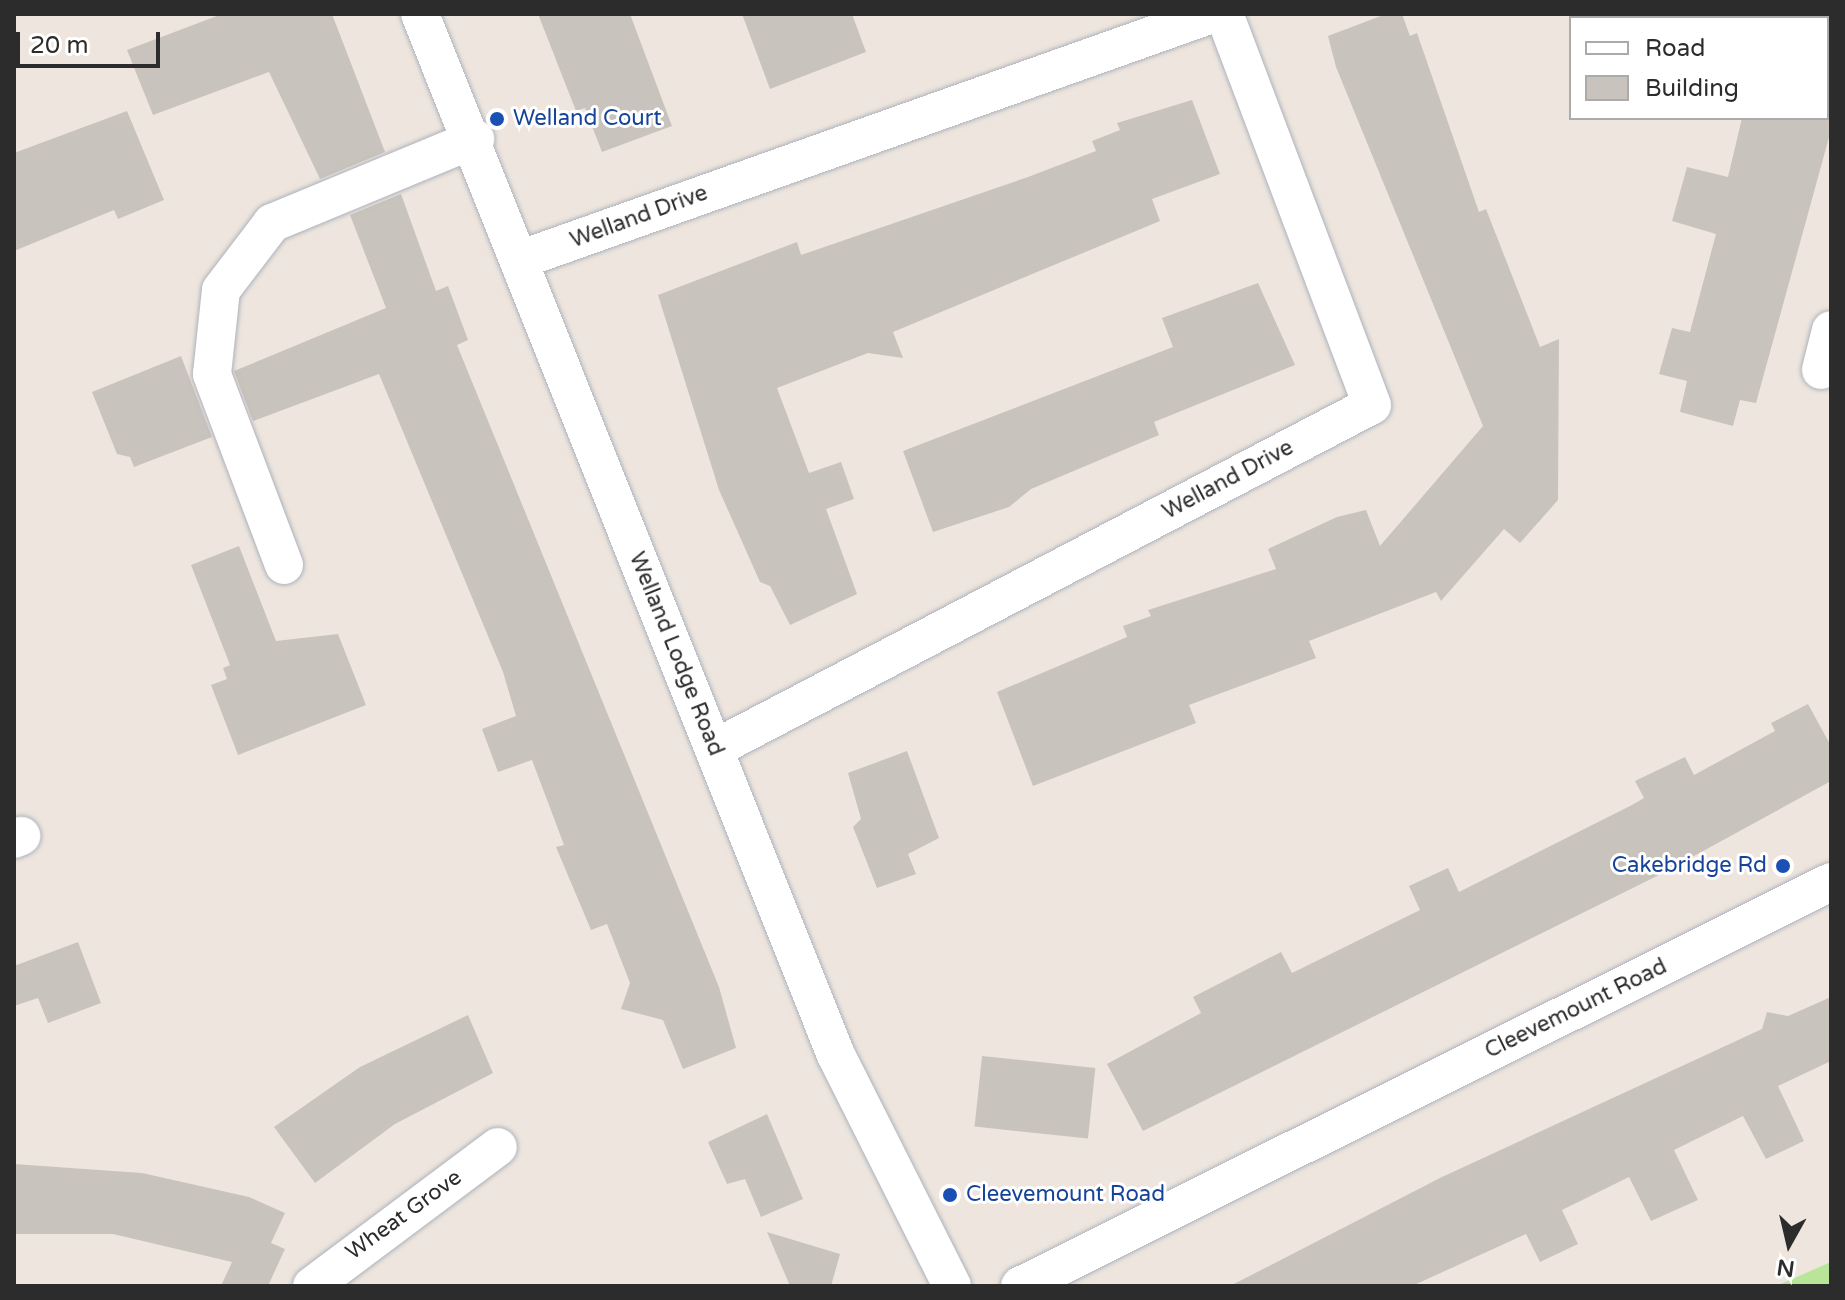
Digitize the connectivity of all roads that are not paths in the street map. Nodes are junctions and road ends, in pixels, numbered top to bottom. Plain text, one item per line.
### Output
1 (420, 14) edge
2 (1212, 14) edge
3 (1224, 14) edge
4 (475, 139) junction
5 (519, 260) junction
6 (1831, 330) edge
7 (1821, 370) dead end
8 (284, 565) dead end
9 (714, 749) junction
10 (1831, 882) edge
11 (498, 1147) dead end
12 (312, 1286) edge
13 (952, 1286) edge
14 (1020, 1286) edge

1 - 4 street, Welland Lodge Road
2 - 5 street, Welland Drive
3 - 9 street, Welland Drive
4 - 5 street, Welland Lodge Road
4 - 8 street
5 - 9 street, Welland Lodge Road
6 - 7 street
9 - 13 street, Welland Lodge Road
10 - 14 street, Cleevemount Road
11 - 12 street, Wheat Grove

